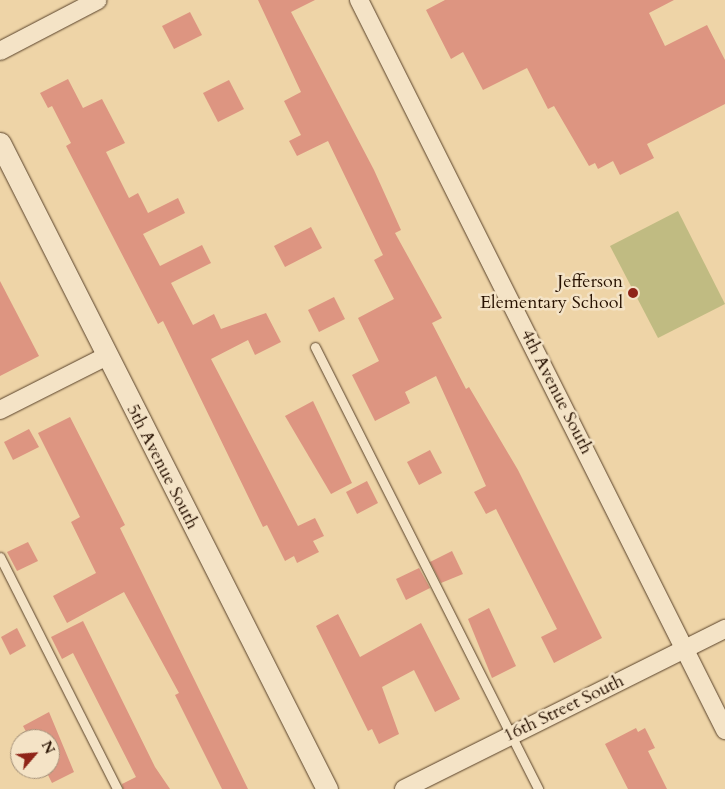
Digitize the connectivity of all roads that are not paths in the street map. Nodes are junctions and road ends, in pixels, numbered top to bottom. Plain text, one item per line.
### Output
1 (98, 0) edge
2 (359, 0) edge
3 (0, 51) edge
4 (0, 143) edge
5 (315, 347) dead end
6 (107, 356) junction
7 (0, 410) edge
8 (0, 557) edge
9 (725, 629) edge
10 (685, 649) junction
11 (725, 730) edge
12 (511, 735) junction
13 (117, 789) edge
14 (327, 789) edge
15 (404, 789) edge
16 (538, 789) edge

1 - 3 street
2 - 10 street, 4th Avenue South
4 - 6 street, 5th Avenue South
5 - 12 lane
6 - 7 street
6 - 14 street, 5th Avenue South
8 - 13 lane
9 - 10 street, 16th Street South
10 - 11 street, 4th Avenue South
10 - 12 street, 16th Street South
12 - 15 street, 16th Street South
12 - 16 lane

